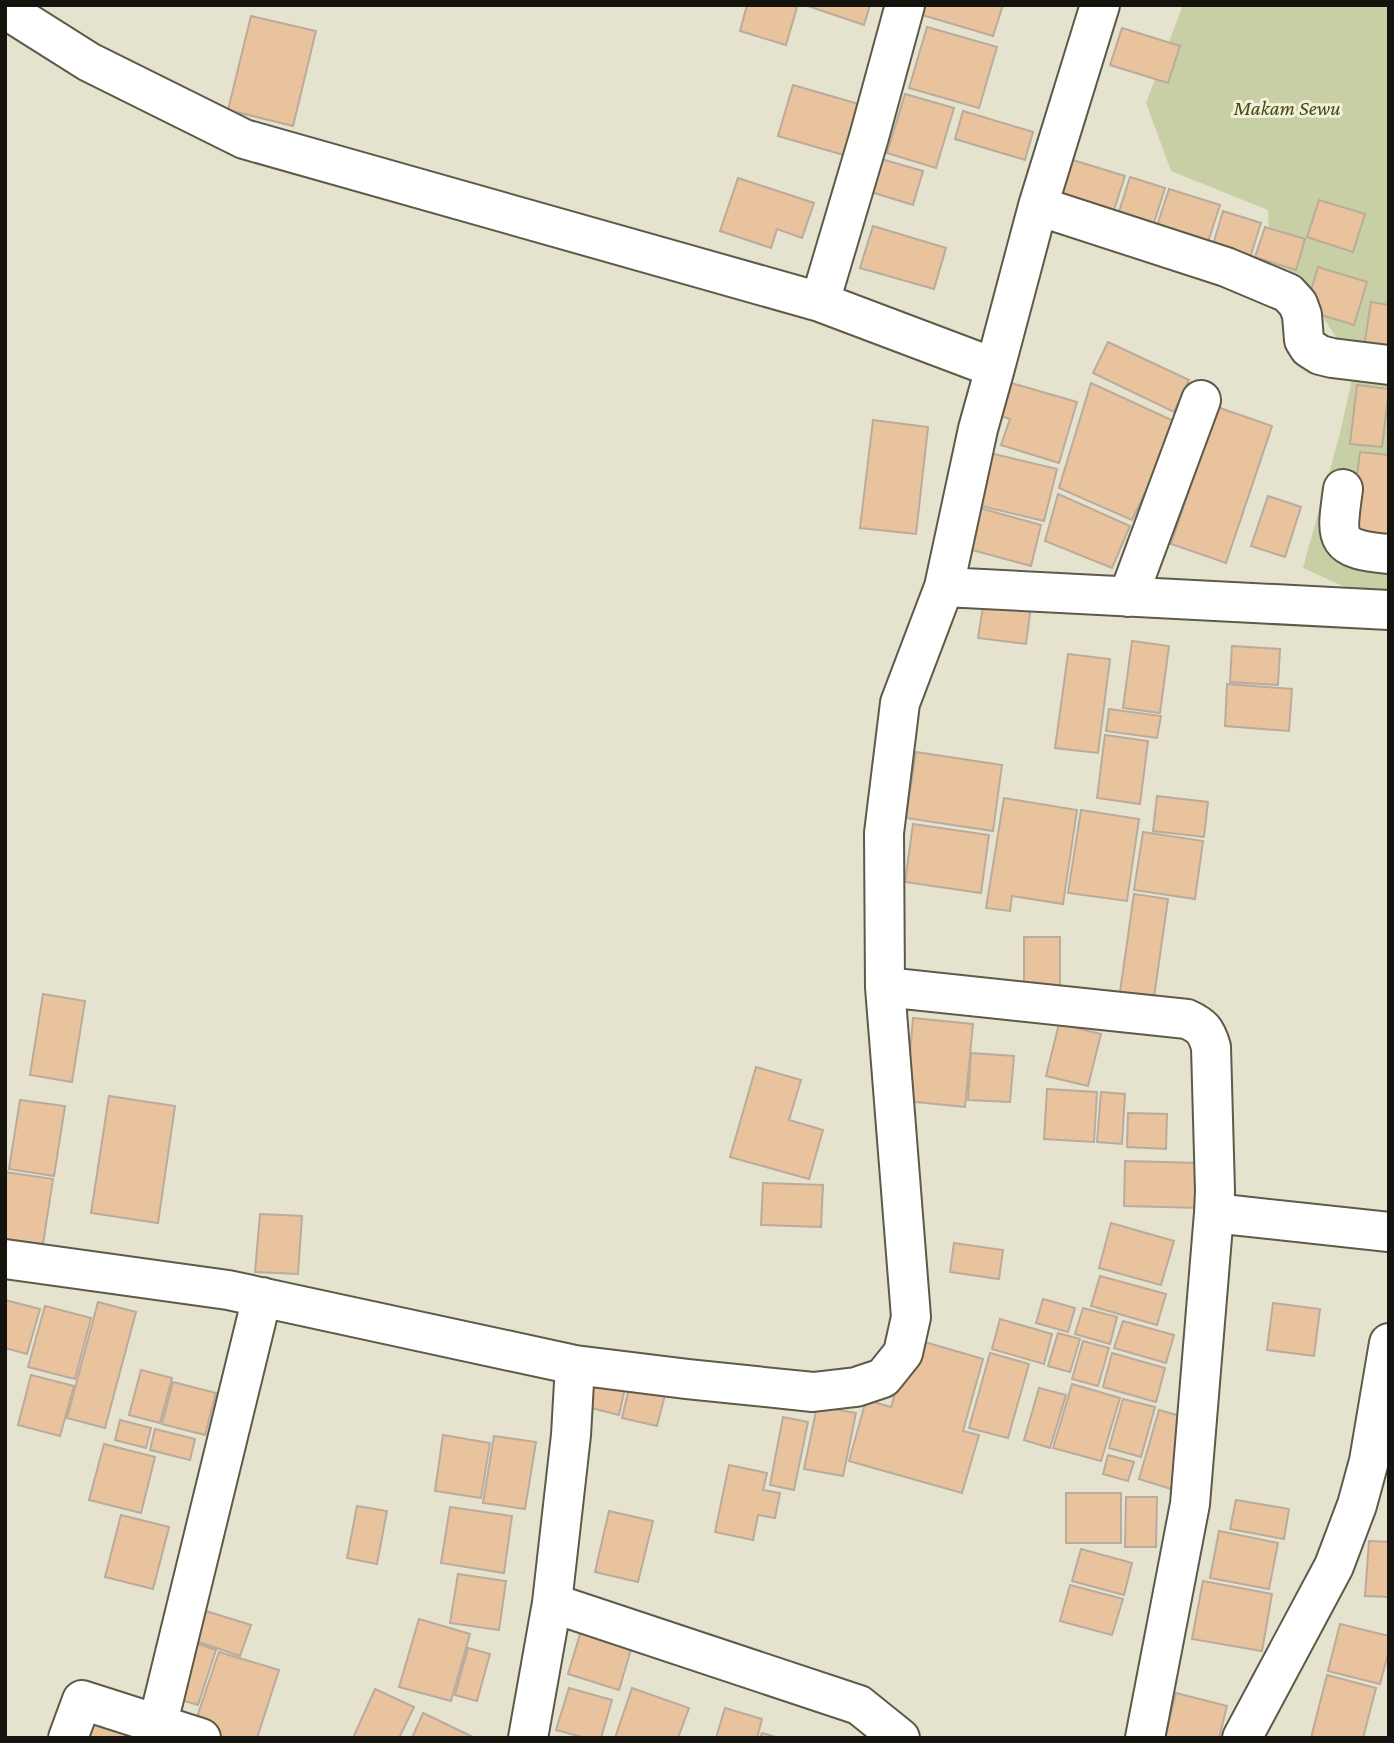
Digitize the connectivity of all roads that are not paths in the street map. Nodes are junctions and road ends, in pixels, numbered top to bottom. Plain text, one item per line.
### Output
1 (905, 5) edge
2 (1100, 5) edge
3 (5, 9) edge
4 (1038, 206) junction
5 (820, 302) junction
6 (1389, 365) edge
7 (995, 368) junction
8 (1201, 400) dead end
9 (1342, 489) dead end
10 (1389, 554) edge
11 (944, 587) junction
12 (1128, 597) junction
13 (1389, 610) edge
14 (885, 987) junction
15 (1214, 1213) junction
16 (1389, 1232) edge
17 (5, 1259) edge
18 (262, 1297) junction
19 (1389, 1343) edge
20 (575, 1365) junction
21 (552, 1603) junction
22 (158, 1723) junction
23 (68, 1738) edge
24 (201, 1738) edge
25 (528, 1738) edge
26 (900, 1738) edge
27 (1145, 1738) edge
28 (1242, 1738) edge

1 - 5 street
2 - 4 street
3 - 5 street
4 - 6 street
4 - 7 street
5 - 7 street
7 - 11 street
8 - 12 street
9 - 10 street
11 - 12 street
11 - 14 street
12 - 13 street
14 - 15 street
14 - 20 street
15 - 16 street
15 - 27 street
17 - 18 street
18 - 20 street
18 - 22 street
19 - 28 street
20 - 21 street
21 - 25 street
21 - 26 street
22 - 23 street
22 - 24 street

